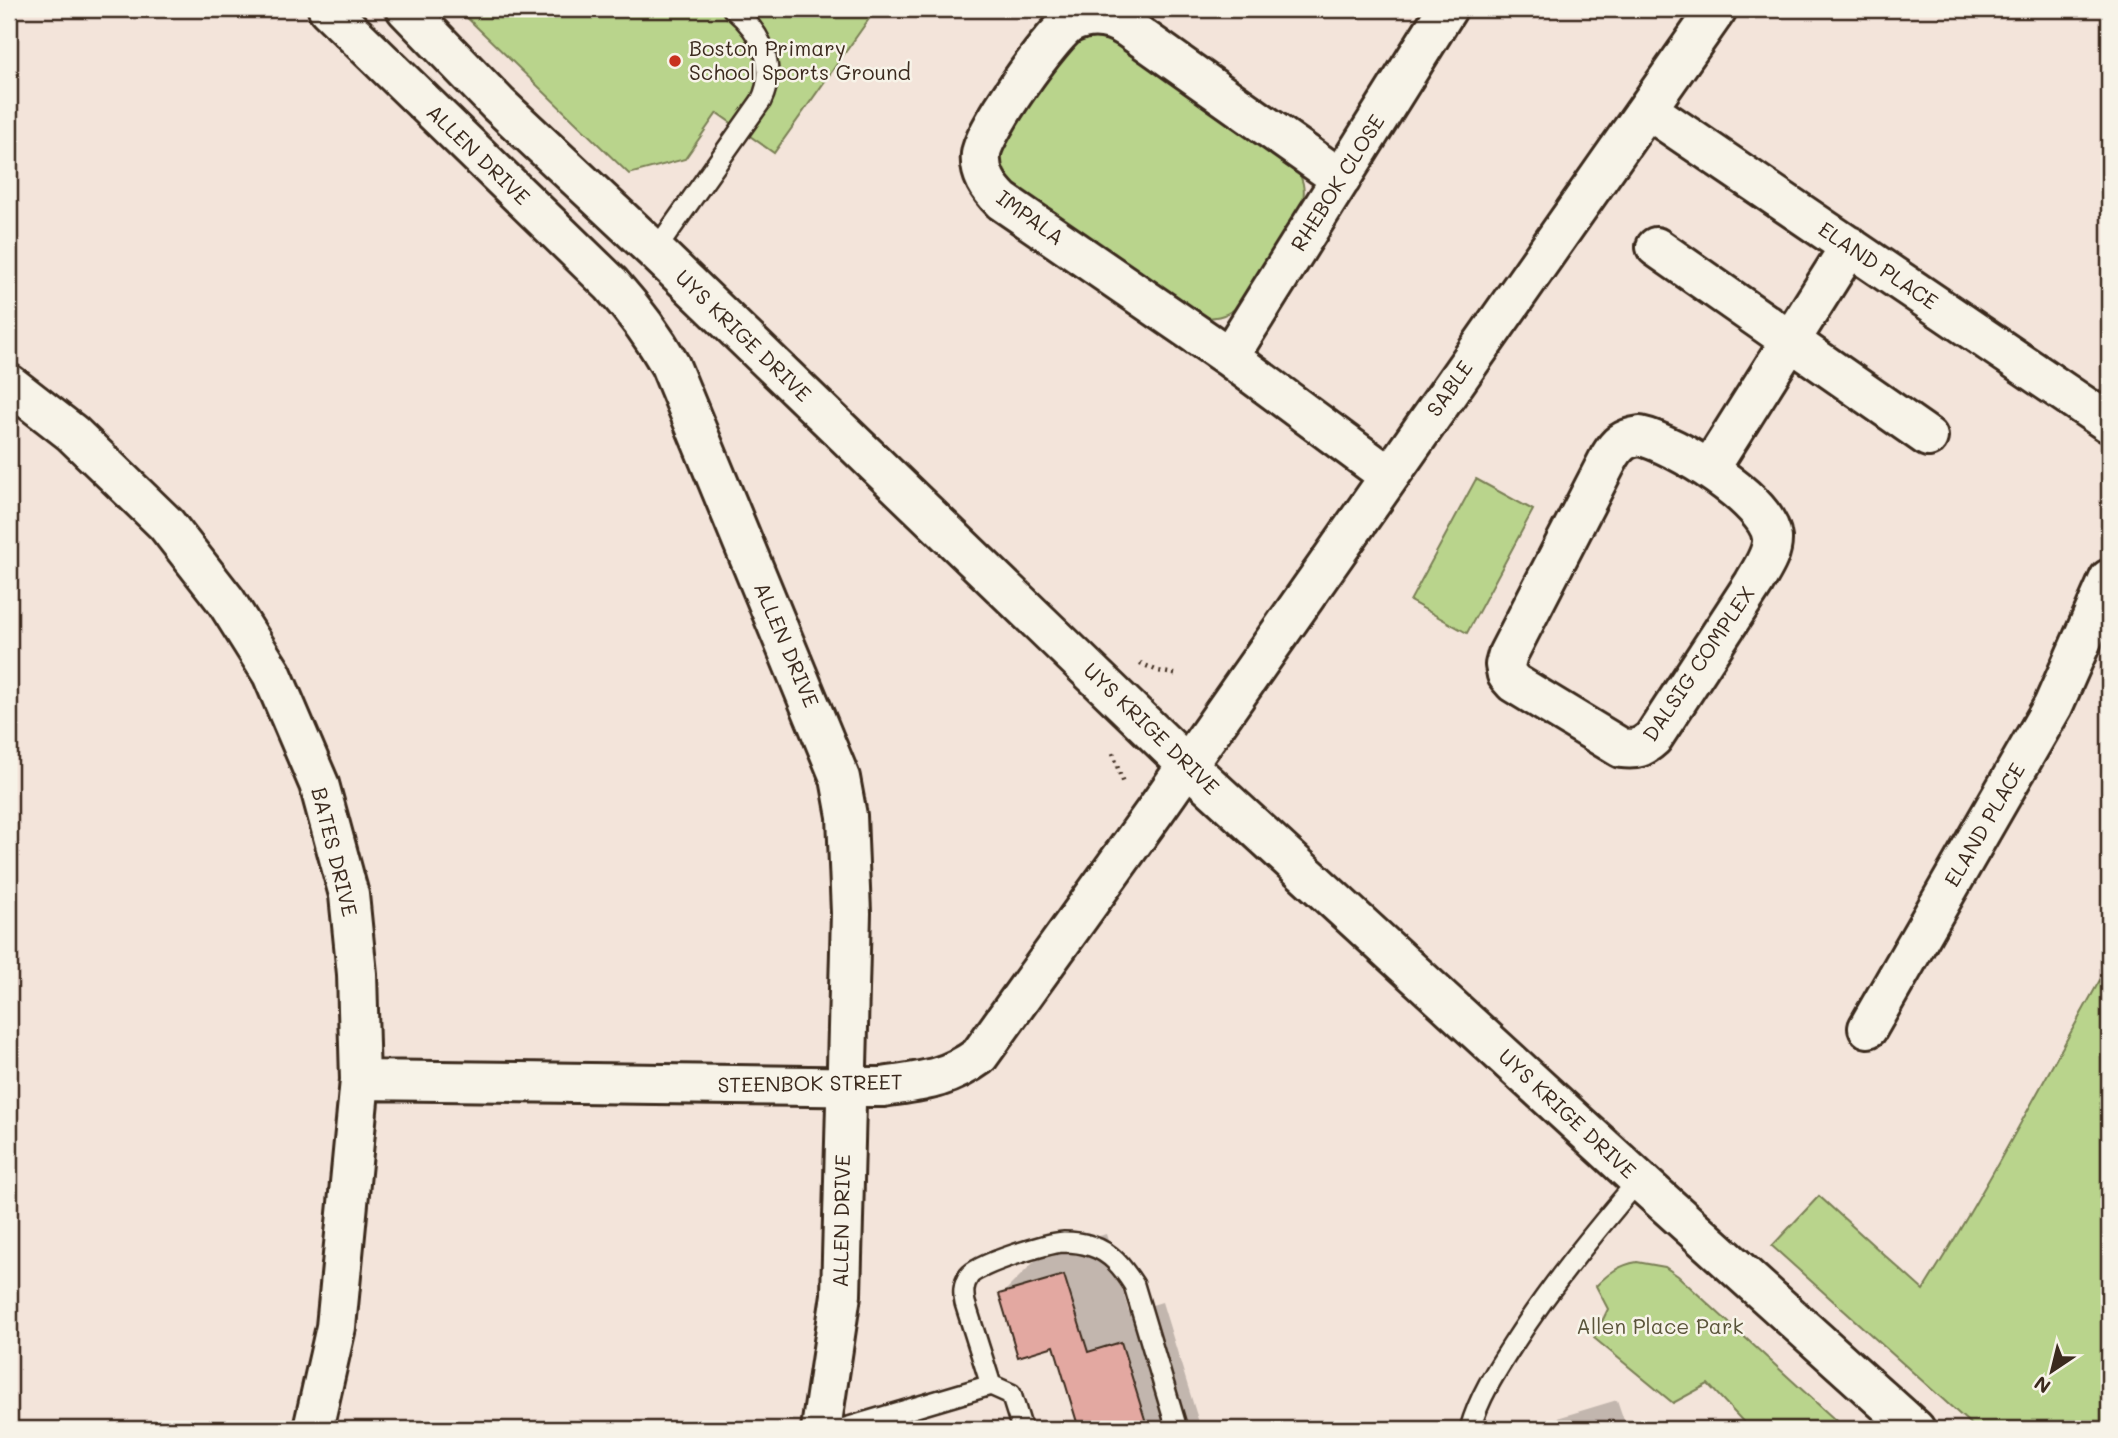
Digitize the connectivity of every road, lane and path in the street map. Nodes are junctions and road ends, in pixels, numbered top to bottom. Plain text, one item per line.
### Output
1 (328, 9) edge
2 (406, 9) edge
3 (733, 9) edge
4 (1447, 9) edge
5 (1716, 11) edge
6 (1647, 109) junction
7 (1341, 179) junction
8 (1850, 246) junction
9 (1656, 247) dead end
10 (655, 251) junction
11 (1791, 340) junction
12 (1229, 357) junction
13 (9, 384) edge
14 (2109, 423) edge
15 (1928, 437) dead end
16 (1709, 470) junction
17 (1389, 476) junction
18 (2109, 579) edge
19 (1132, 658) dead end
20 (1179, 676) dead end
21 (1113, 753) dead end
22 (1186, 764) junction
23 (1123, 784) dead end
24 (1868, 1028) dead end
25 (360, 1080) junction
26 (845, 1087) junction
27 (1639, 1180) junction
28 (990, 1385) junction
29 (313, 1429) edge
30 (821, 1429) edge
31 (842, 1429) edge
32 (1022, 1429) edge
33 (1177, 1429) edge
34 (1470, 1429) edge
35 (1915, 1429) edge

1 - 26 street, ALLEN DRIVE
2 - 10 street, UYS KRIGE DRIVE
3 - 10 lane
4 - 7 street, RHEBOK CLOSE
5 - 6 street, SABLE
6 - 8 street, ELAND PLACE
6 - 17 street, SABLE
7 - 12 street, RHEBOK CLOSE
7 - 12 street, IMPALA
8 - 11 street
8 - 14 street, ELAND PLACE
9 - 11 street
10 - 22 street, UYS KRIGE DRIVE
11 - 15 street
11 - 16 street
12 - 17 street, IMPALA
13 - 25 street, BATES DRIVE
16 - 16 street, DALSIG COMPLEX
17 - 22 street, SABLE
18 - 24 street, ELAND PLACE
19 - 20 path
21 - 23 path
22 - 26 street, STEENBOK STREET
22 - 27 street, UYS KRIGE DRIVE
25 - 26 street, STEENBOK STREET
25 - 29 street, BATES DRIVE
26 - 30 street, ALLEN DRIVE
27 - 34 lane
27 - 35 street, UYS KRIGE DRIVE
28 - 31 lane
28 - 32 lane
28 - 33 lane

